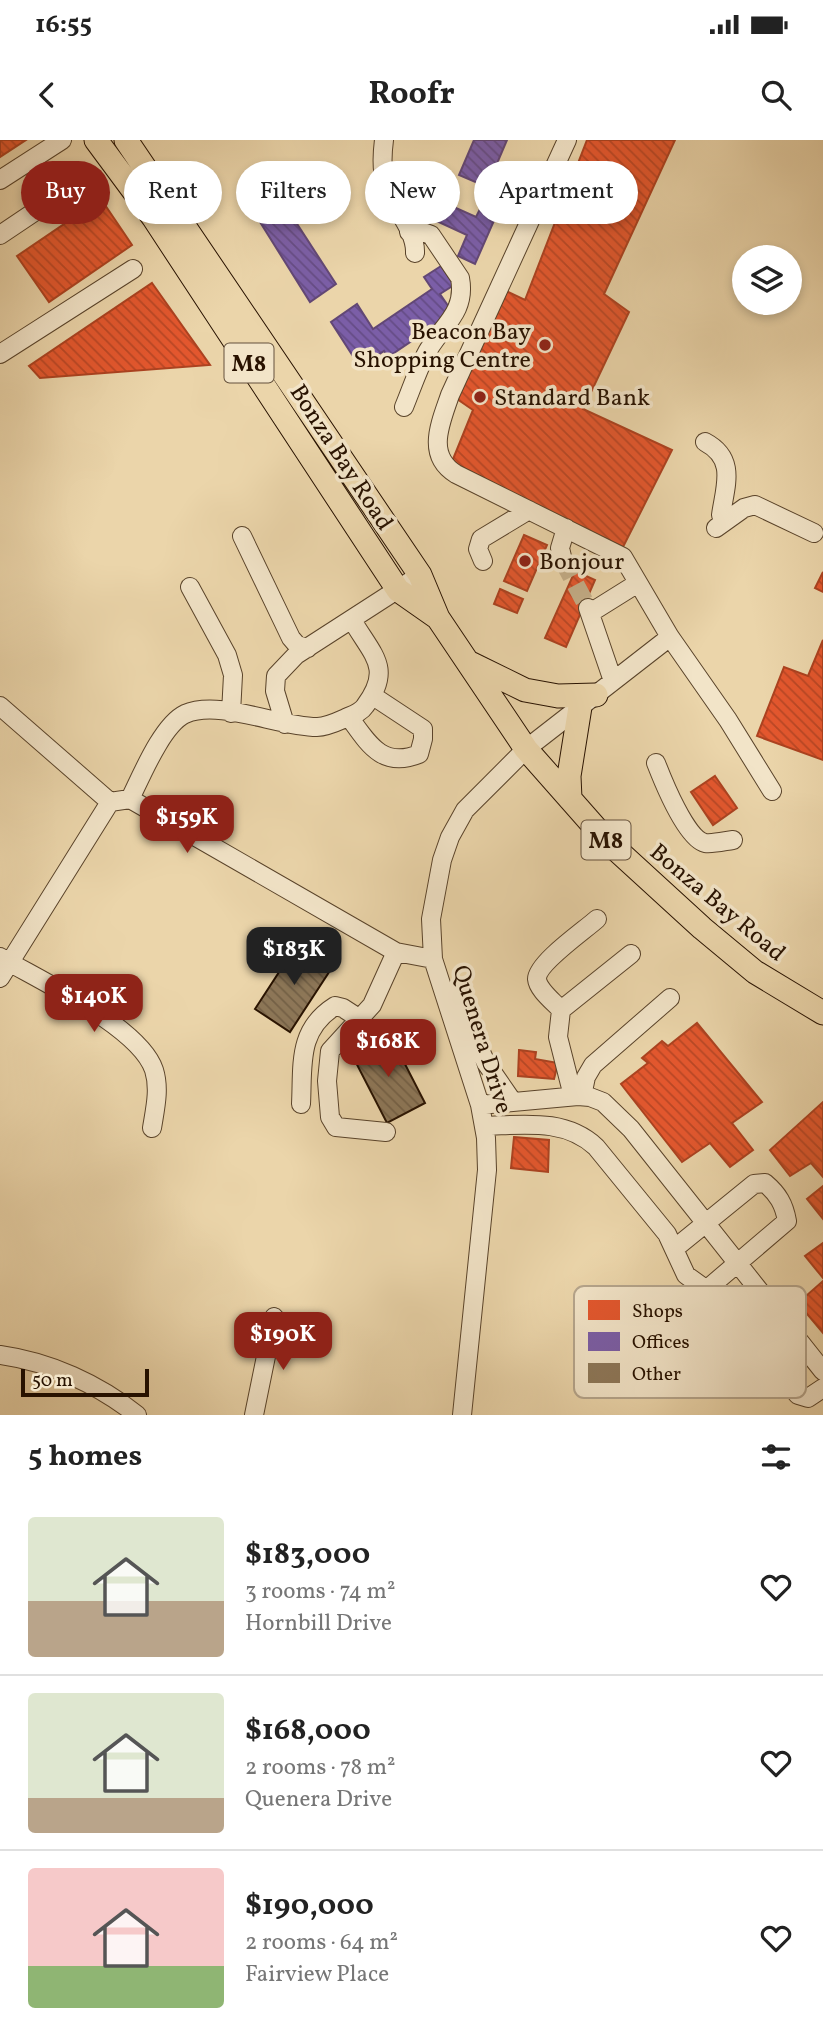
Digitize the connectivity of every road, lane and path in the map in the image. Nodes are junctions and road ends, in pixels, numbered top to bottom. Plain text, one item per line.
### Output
1 (61, 140) edge
2 (96, 140) edge
3 (125, 140) edge
4 (384, 140) edge
5 (567, 140) edge
6 (0, 180) edge
7 (21, 221) edge
8 (409, 232) junction
9 (0, 235) edge
10 (415, 253) dead end
11 (133, 269) dead end
12 (0, 354) edge
13 (404, 407) dead end
14 (705, 442) dead end
15 (530, 510) junction
16 (566, 528) junction
17 (814, 533) dead end
18 (242, 536) dead end
19 (483, 561) dead end
20 (563, 561) tunnel mouth
21 (420, 575) junction
22 (638, 583) junction
23 (190, 587) dead end
24 (398, 590) junction
25 (438, 618) junction
26 (352, 620) junction
27 (670, 637) junction
28 (308, 648) junction
29 (467, 662) junction
30 (596, 694) junction
31 (373, 696) junction
32 (0, 706) edge
33 (231, 713) junction
34 (349, 717) junction
35 (285, 724) junction
36 (526, 749) junction
37 (656, 764) dead end
38 (772, 791) dead end
39 (130, 799) junction
40 (570, 799) junction
41 (110, 802) junction
42 (733, 840) dead end
43 (597, 919) dead end
44 (396, 953) junction
45 (631, 954) dead end
46 (433, 959) junction
47 (3, 966) edge
48 (439, 981) junction
49 (670, 998) dead end
50 (561, 1010) junction
51 (823, 1013) edge
52 (360, 1019) junction
53 (578, 1096) junction
54 (513, 1102) junction
55 (301, 1104) dead end
56 (480, 1105) junction
57 (484, 1126) junction
58 (152, 1128) dead end
59 (386, 1132) dead end
60 (704, 1223) junction
61 (674, 1249) junction
62 (736, 1263) junction
63 (701, 1286) edge
64 (710, 1286) edge
65 (755, 1286) edge
66 (274, 1317) dead end
67 (806, 1350) edge
68 (0, 1355) edge
69 (823, 1371) edge
70 (823, 1388) edge
71 (806, 1397) edge
72 (137, 1415) edge
73 (254, 1415) edge
74 (462, 1415) edge

1 - 6 street
2 - 24 main road, Bonza Bay Road / M8
3 - 21 main road, Bonza Bay Road / M8
4 - 8 street
5 - 15 street
7 - 9 street
8 - 10 street
8 - 13 street
11 - 12 street
14 - 17 street
15 - 16 street
15 - 19 street
16 - 20 street
16 - 22 street
18 - 28 street
21 - 24 street
21 - 25 main road, Bonza Bay Road / M8
22 - 27 street
22 - 30 street
23 - 33 street
24 - 25 main road, Bonza Bay Road / M8
24 - 26 street
25 - 29 main road, Bonza Bay Road / M8
26 - 28 street
26 - 31 street
27 - 30 street, Quenera Drive
27 - 38 street
28 - 35 street
29 - 30 main road
29 - 36 main road, Bonza Bay Road / M8
30 - 36 street, Quenera Drive
30 - 40 main road
31 - 34 street
31 - 34 street
32 - 41 street
33 - 35 street
33 - 39 street
34 - 35 street
36 - 40 main road, Bonza Bay Road / M8
36 - 46 street, Quenera Drive
37 - 42 street
39 - 41 street
39 - 44 street
40 - 51 main road, Bonza Bay Road / M8
41 - 47 street
43 - 50 street
44 - 46 street
44 - 52 street
45 - 50 street
46 - 48 street, Quenera Drive
47 - 58 street
48 - 54 street
48 - 56 street, Quenera Drive
49 - 53 street
50 - 53 street
52 - 55 street
52 - 59 street
53 - 54 street
53 - 60 street
54 - 56 street
56 - 57 street, Quenera Drive
57 - 61 street
57 - 74 street, Quenera Drive
60 - 61 street
60 - 62 street
60 - 62 street
61 - 63 street
62 - 64 street
62 - 65 street
66 - 73 street
67 - 69 street
68 - 72 street
70 - 71 street

